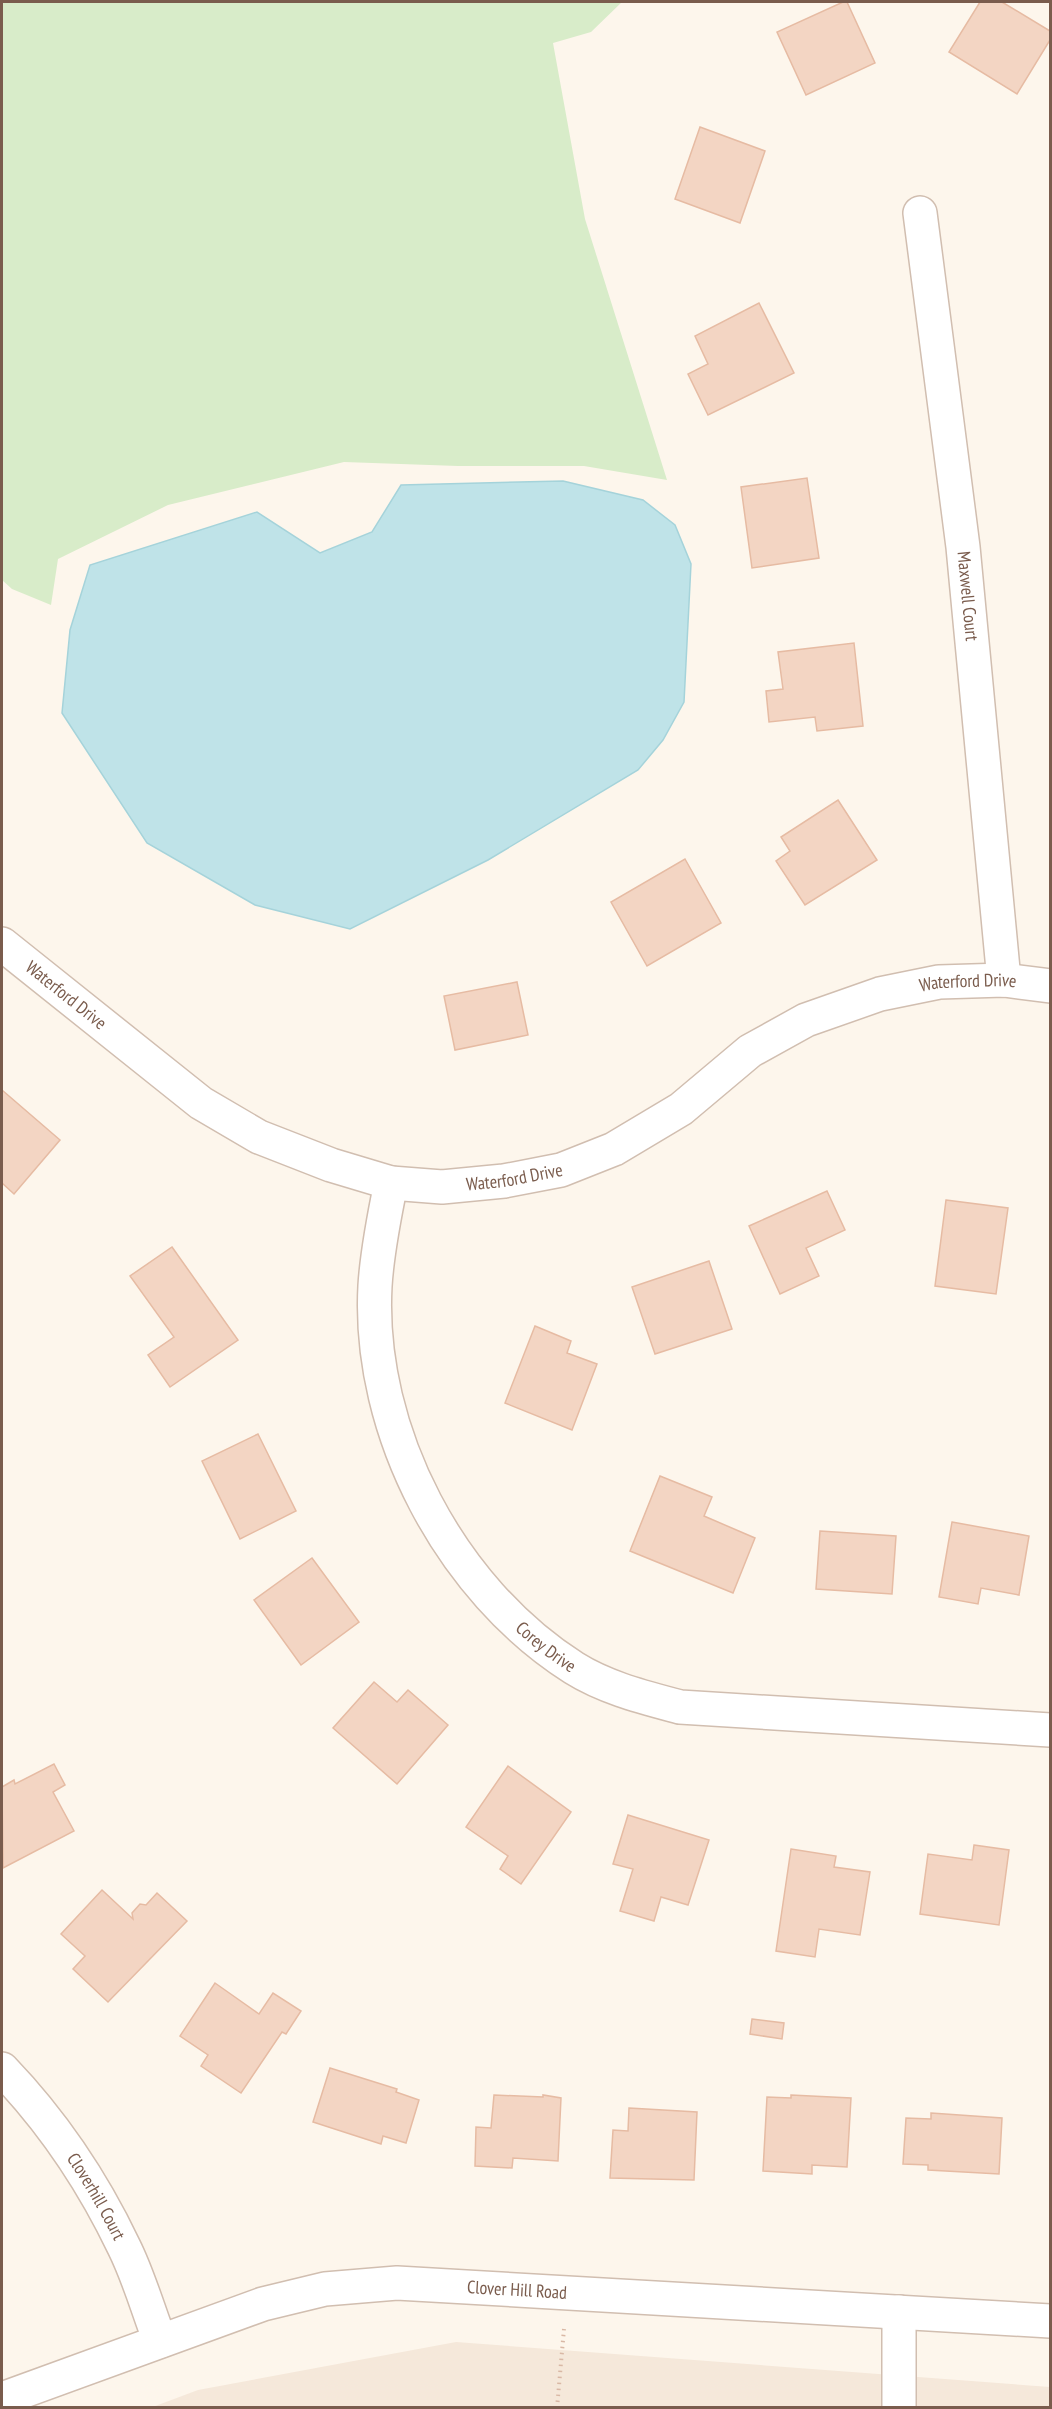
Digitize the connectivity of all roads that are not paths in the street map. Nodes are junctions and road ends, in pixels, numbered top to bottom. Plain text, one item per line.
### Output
1 (920, 213) dead end
2 (2, 944) edge
3 (1004, 980) junction
4 (1050, 986) edge
5 (391, 1183) junction
6 (1050, 1730) edge
7 (2, 2069) edge
8 (899, 2312) junction
9 (1050, 2321) edge
10 (160, 2341) junction
11 (2, 2399) edge
12 (899, 2408) edge

1 - 3 street, Maxwell Court
2 - 5 street, Waterford Drive
3 - 4 street, Waterford Drive
3 - 5 street, Waterford Drive
5 - 6 street, Corey Drive
7 - 10 street, Cloverhill Court
8 - 9 street, Clover Hill Road
8 - 10 street, Clover Hill Road
8 - 12 street
10 - 11 street, Clover Hill Road

